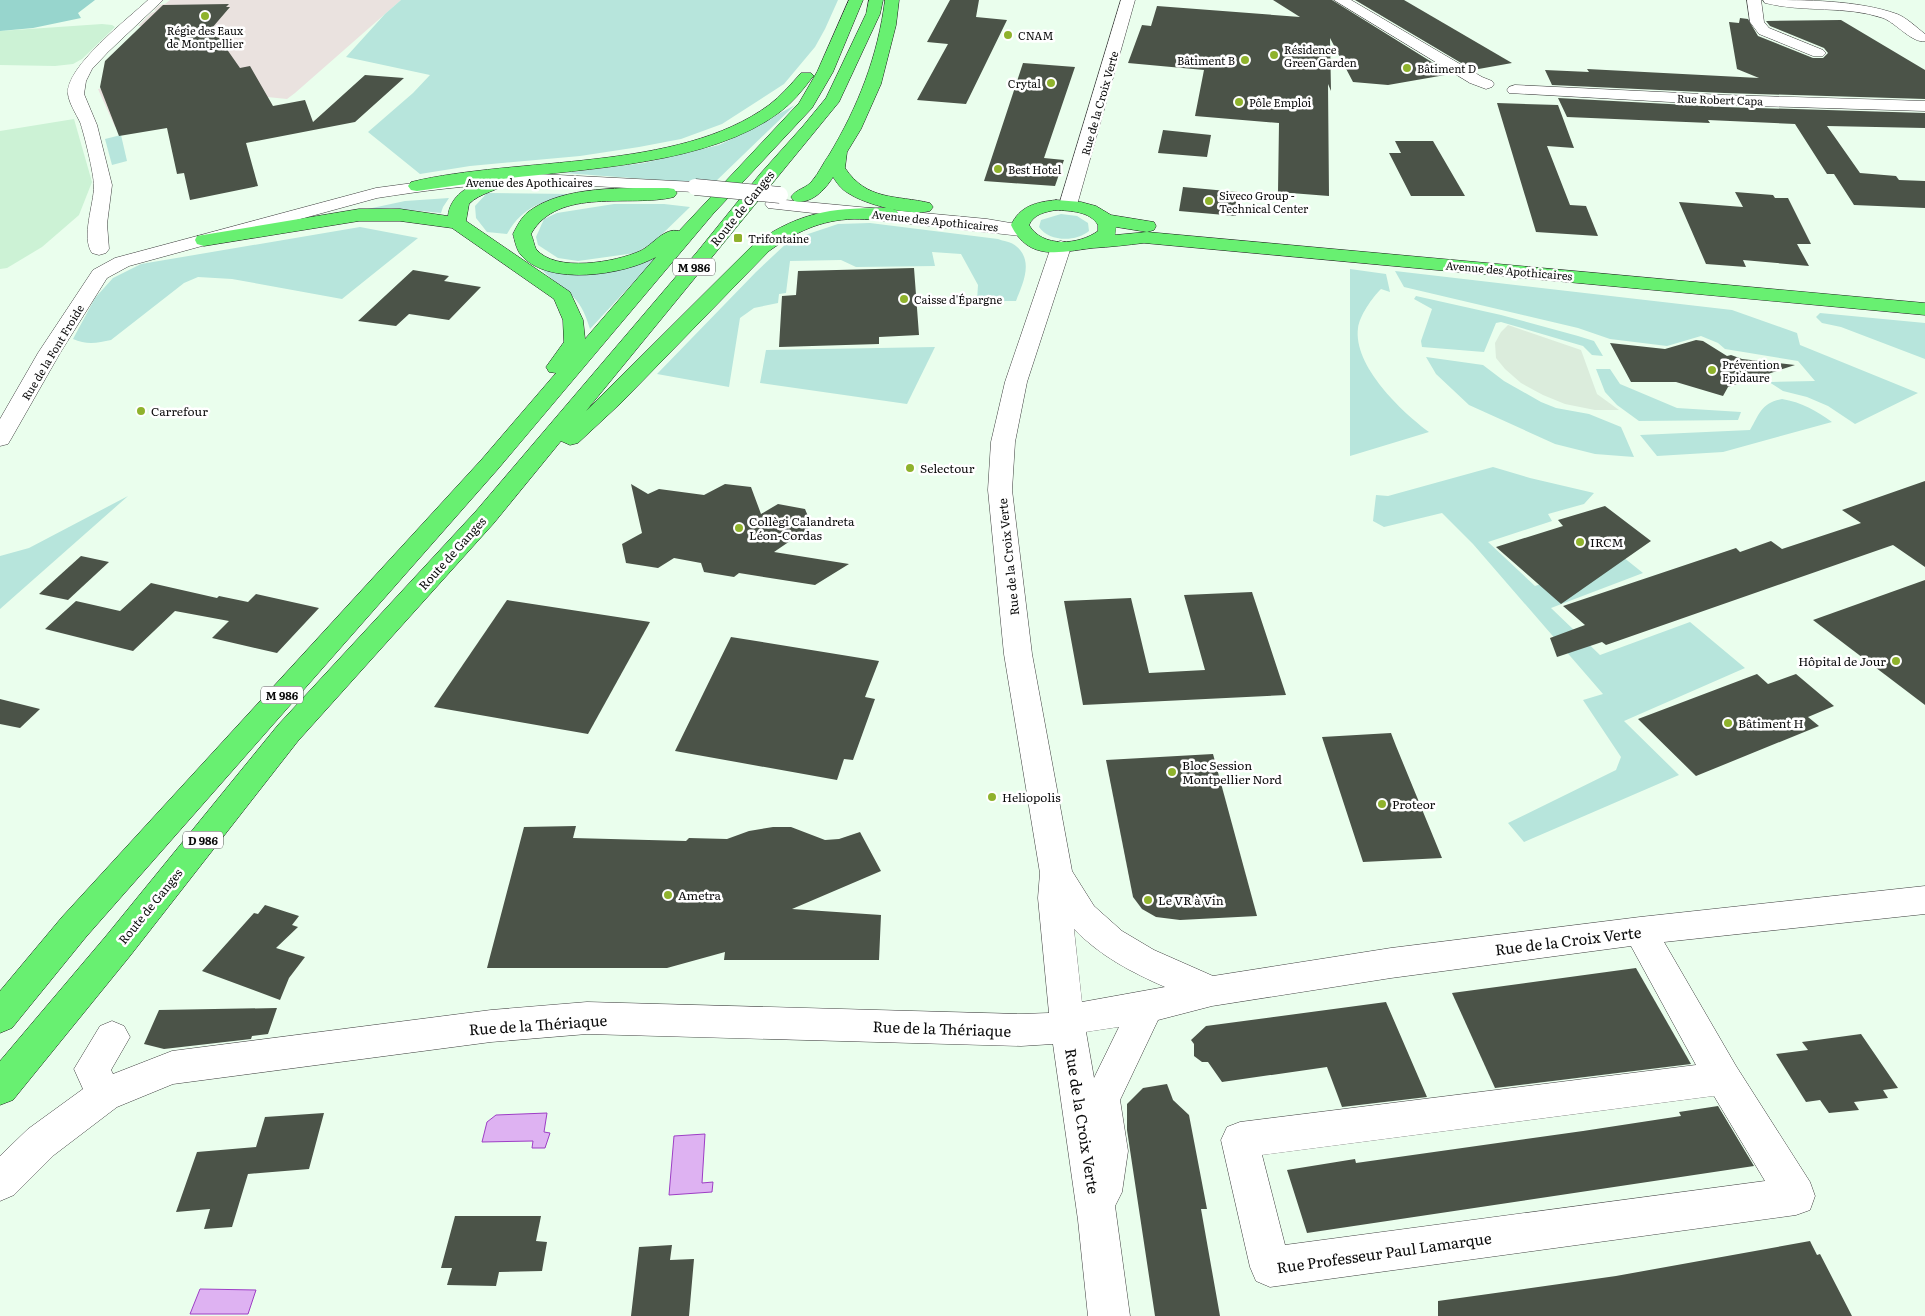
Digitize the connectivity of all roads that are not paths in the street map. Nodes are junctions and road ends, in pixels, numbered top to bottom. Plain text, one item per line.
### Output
1 (156, 0) edge
2 (856, 0) edge
3 (876, 0) edge
4 (892, 0) edge
5 (1128, 0) edge
6 (1341, 0) edge
7 (1754, 0) edge
8 (1770, 0) edge
9 (838, 39) junction
10 (1924, 41) edge
11 (1818, 53) dead end
12 (1925, 106) edge
13 (839, 153) junction
14 (516, 180) junction
15 (417, 186) junction
16 (480, 189) junction
17 (693, 192) junction
18 (668, 194) junction
19 (800, 197) junction
20 (777, 200) junction
21 (1068, 206) junction
22 (924, 207) junction
23 (707, 210) junction
24 (890, 214) junction
25 (1106, 220) junction
26 (1024, 222) junction
27 (458, 223) junction
28 (204, 240) junction
29 (1094, 243) junction
30 (1061, 247) junction
31 (99, 249) dead end
32 (109, 268) joint
33 (1925, 298) edge
34 (1925, 309) edge
35 (0, 440) edge
36 (490, 464) junction
37 (484, 517) junction
38 (1056, 873) junction
39 (1925, 900) edge
40 (1640, 931) junction
41 (1212, 991) junction
42 (1148, 1006) junction
43 (0, 1017) edge
44 (1068, 1023) junction
45 (112, 1037) dead end
46 (1723, 1078) junction
47 (0, 1088) edge
48 (104, 1095) junction
49 (0, 1182) edge
50 (1098, 1220) junction
51 (1109, 1316) edge

1 - 31 street
2 - 9 main road, Route de Ganges / M 986
3 - 37 main road, Route de Ganges / M 986
4 - 13 main road
5 - 21 street, Rue de la Croix Verte
6 - 12 street, Rue Robert Capa
7 - 11 street
8 - 10 street
9 - 15 main road
9 - 23 main road, Route de Ganges / M 986
13 - 19 main road
13 - 22 main road
14 - 15 street, Avenue des Apothicaires
14 - 16 main road
14 - 17 street, Avenue des Apothicaires
15 - 28 street, Avenue des Apothicaires
16 - 18 street, Avenue des Apothicaires
16 - 27 main road
16 - 28 street, Avenue des Apothicaires
17 - 18 street, Avenue des Apothicaires
17 - 20 street, Avenue des Apothicaires
18 - 23 main road, M 986
19 - 20 street, Avenue des Apothicaires
19 - 22 street, Avenue des Apothicaires
20 - 24 street, Avenue des Apothicaires
21 - 25 main road, Avenue des Apothicaires
21 - 26 main road, Avenue des Apothicaires
22 - 26 street, Avenue des Apothicaires
23 - 36 main road, Route de Ganges / M 986
24 - 26 street, Avenue des Apothicaires
24 - 37 main road, M 986
25 - 29 main road
25 - 33 main road, Avenue des Apothicaires
26 - 30 main road, Avenue des Apothicaires
27 - 28 main road, M 986
27 - 36 main road, M 986
28 - 32 street, Avenue des Apothicaires
29 - 30 main road, Avenue des Apothicaires
29 - 34 main road, Avenue des Apothicaires
30 - 38 street, Rue de la Croix Verte
32 - 35 street, Rue de la Font Froide
36 - 43 main road, Route de Ganges / M 986
37 - 47 main road, Route de Ganges / D 986
38 - 41 street, Rue de la Croix Verte
38 - 44 street, Rue de la Croix Verte
39 - 40 street, Rue de la Croix Verte
40 - 41 street, Rue de la Croix Verte
40 - 46 street, Rue Professeur Paul Lamarque
41 - 42 street, Rue de la Croix Verte
42 - 44 street, Rue de la Croix Verte
42 - 50 street, Rue de la Croix Verte
44 - 48 street, Rue de la Thériaque
44 - 50 street, Rue de la Croix Verte
45 - 48 street
46 - 46 street, Rue Professeur Paul Lamarque
48 - 49 street, Rue de la Thériaque
50 - 51 street, Rue de la Croix Verte

